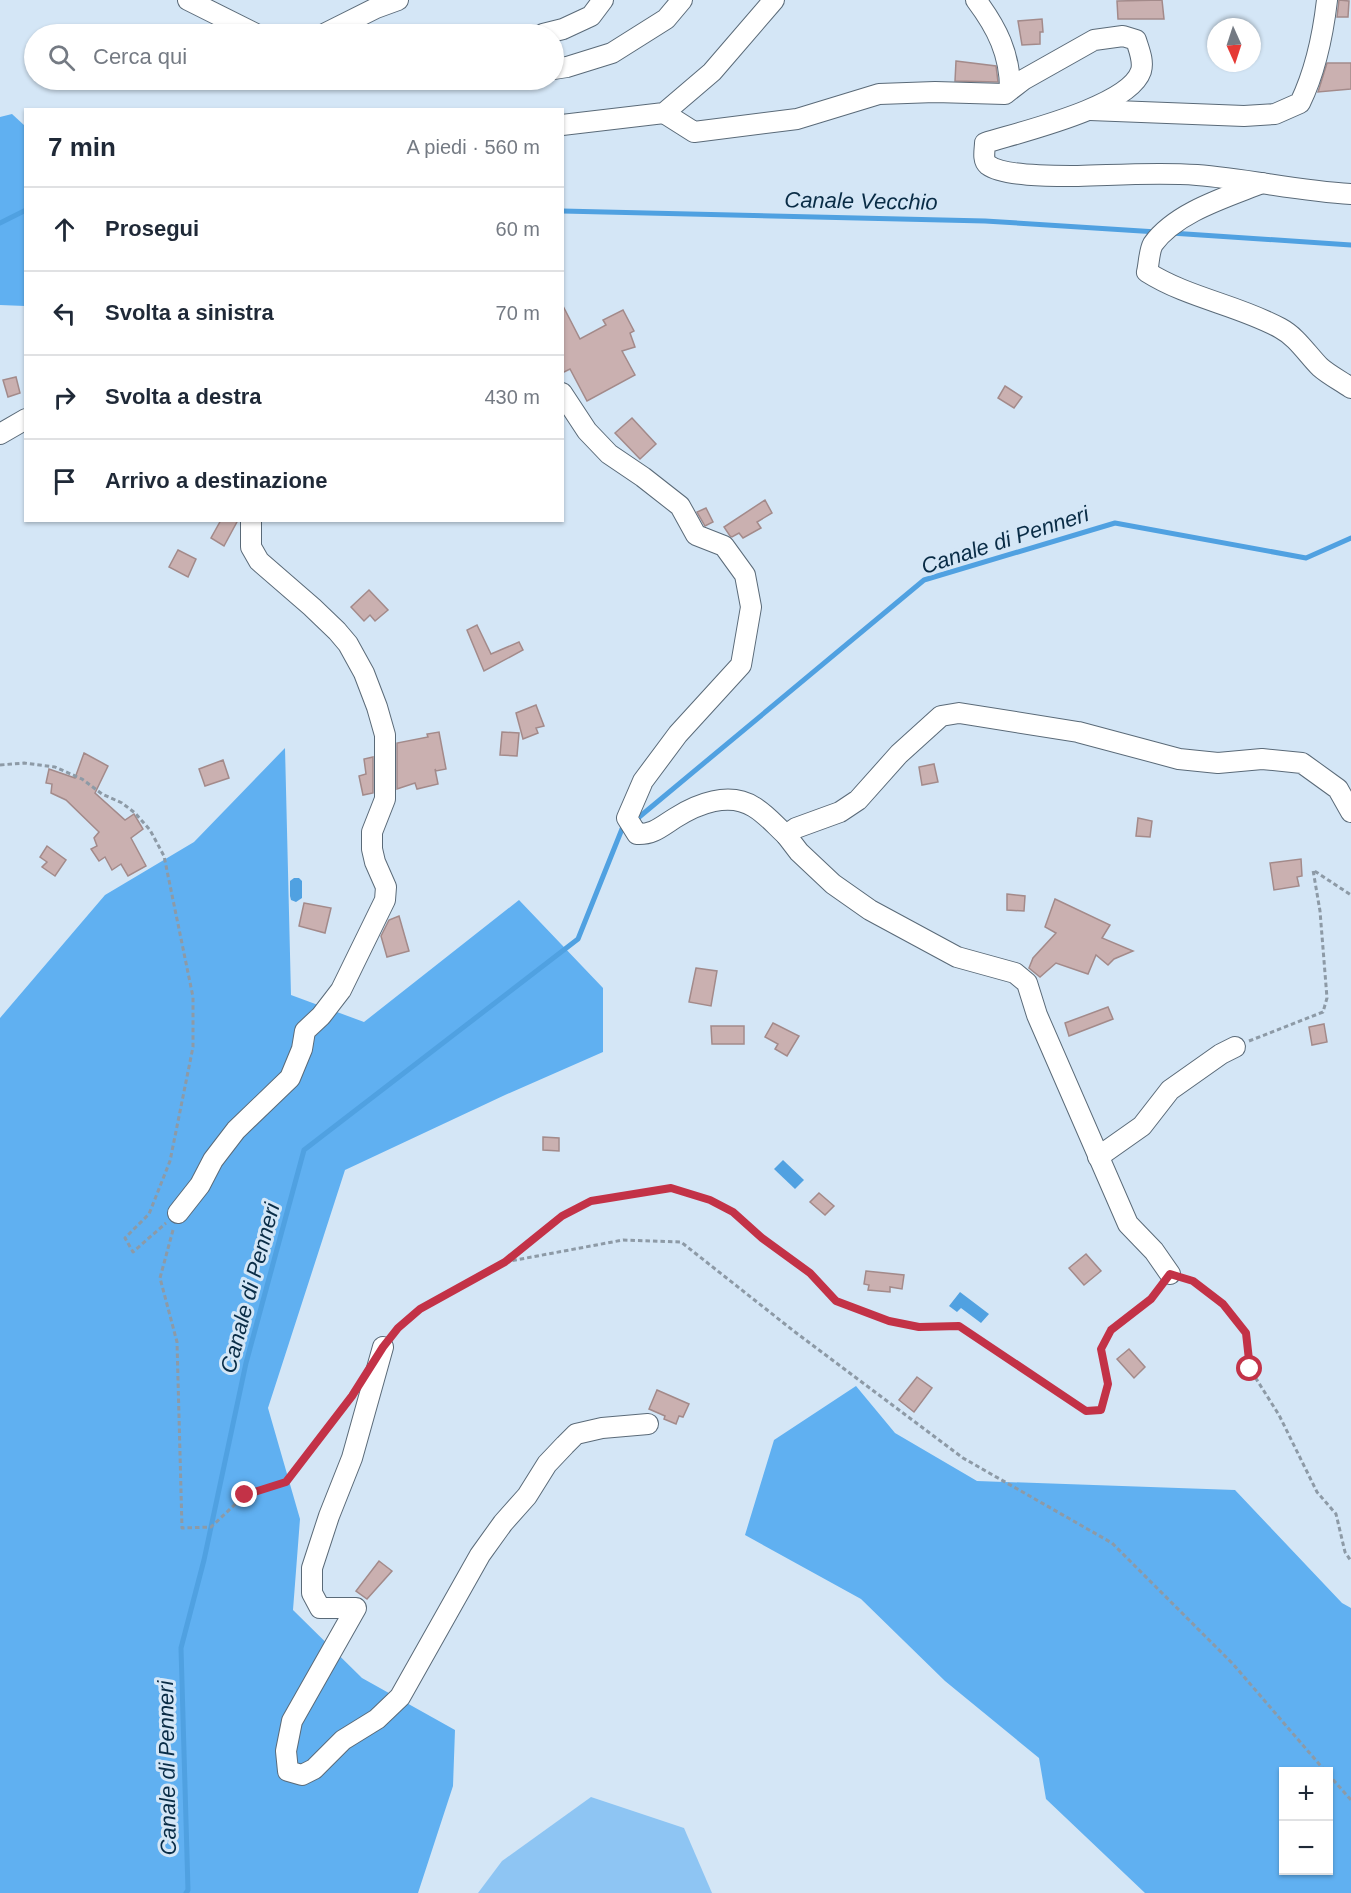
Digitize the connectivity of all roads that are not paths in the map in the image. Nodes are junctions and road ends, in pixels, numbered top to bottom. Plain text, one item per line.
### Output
1 (188, 0) edge
2 (398, 0) edge
3 (603, 0) edge
4 (682, 0) edge
5 (774, 0) edge
6 (976, 0) edge
7 (1327, 0) edge
8 (236, 24) edge
9 (344, 24) edge
10 (564, 29) edge
11 (564, 68) edge
12 (1010, 89) junction
13 (1090, 110) junction
14 (664, 113) junction
15 (564, 125) edge
16 (1262, 183) junction
17 (1351, 194) edge
18 (1351, 388) edge
19 (564, 396) edge
20 (24, 420) edge
21 (0, 434) edge
22 (251, 522) edge
23 (1351, 812) edge
24 (786, 835) junction
25 (1235, 1047) road end
26 (1098, 1157) junction
27 (178, 1213) road end
28 (1170, 1274) road end
29 (383, 1347) road end
30 (648, 1424) dead end

1 - 8 street
2 - 9 street
3 - 10 street
4 - 11 street
5 - 14 street
6 - 12 street
7 - 13 street
12 - 13 street
12 - 14 street
13 - 16 street
14 - 15 street
16 - 17 street
16 - 18 street
19 - 24 street
20 - 21 street
22 - 27 street
23 - 24 street
24 - 26 street
25 - 26 street
26 - 28 street
29 - 30 street

